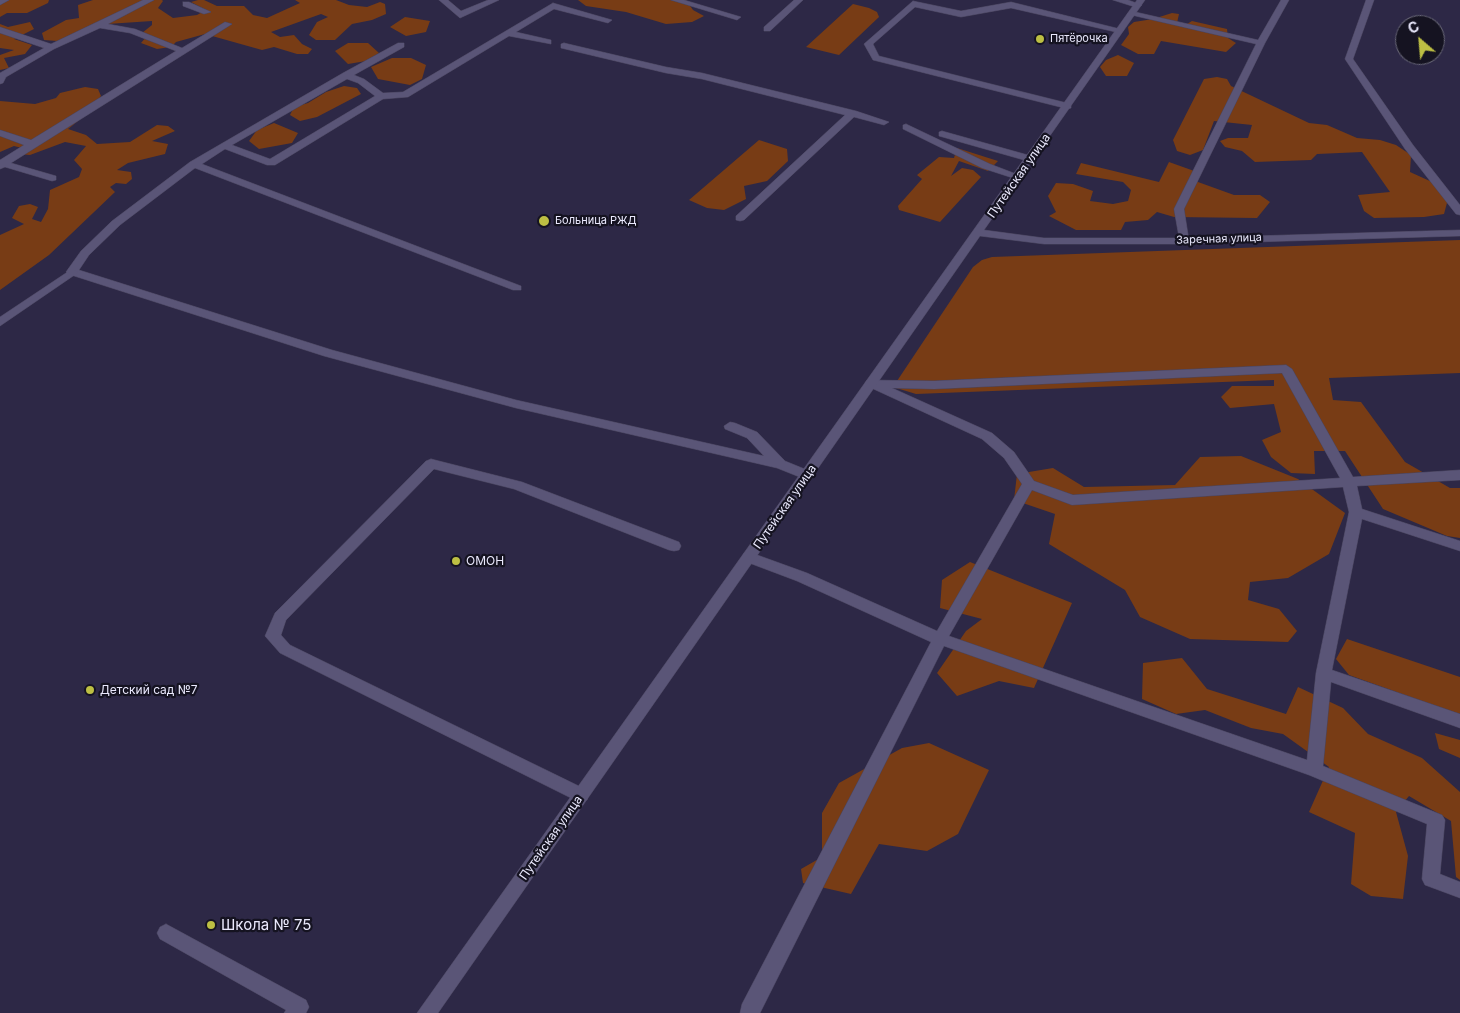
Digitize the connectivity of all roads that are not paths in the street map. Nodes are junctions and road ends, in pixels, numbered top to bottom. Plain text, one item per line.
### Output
1 (5, 0) edge
2 (150, 0) edge
3 (176, 0) edge
4 (194, 0) edge
5 (443, 0) edge
6 (495, 0) edge
7 (675, 0) edge
8 (799, 0) edge
9 (1116, 0) edge
10 (1285, 0) edge
11 (1370, 0) edge
12 (0, 2) edge
13 (186, 4) junction
14 (1137, 6) edge
15 (207, 12) dead end
16 (736, 17) dead end
17 (608, 20) dead end
18 (228, 24) dead end
19 (99, 25) junction
20 (767, 29) dead end
21 (0, 30) edge
22 (1120, 30) junction
23 (508, 33) junction
24 (548, 42) dead end
25 (1261, 43) junction
26 (401, 45) dead end
27 (564, 46) dead end
28 (51, 47) junction
29 (183, 51) junction
30 (346, 75) junction
31 (0, 81) edge
32 (381, 96) junction
33 (1068, 106) junction
34 (853, 114) junction
35 (884, 122) dead end
36 (906, 128) dead end
37 (0, 133) edge
38 (942, 134) dead end
39 (32, 144) junction
40 (225, 146) junction
41 (1031, 159) junction
42 (1, 164) edge
43 (194, 164) junction
44 (1019, 177) junction
45 (52, 178) dead end
46 (1460, 212) edge
47 (740, 218) dead end
48 (979, 233) junction
49 (1460, 233) edge
50 (1184, 241) junction
51 (72, 272) junction
52 (517, 288) dead end
53 (0, 322) edge
54 (871, 384) junction
55 (730, 426) dead end
56 (780, 464) junction
57 (807, 474) junction
58 (1460, 475) edge
59 (1349, 482) junction
60 (1029, 484) junction
61 (1356, 512) junction
62 (674, 546) dead end
63 (1460, 546) edge
64 (749, 557) junction
65 (940, 639) junction
66 (1324, 673) junction
67 (1460, 721) edge
68 (1314, 770) junction
69 (581, 796) junction
70 (1460, 890) edge
71 (166, 932) dead end
72 (294, 1013) edge
73 (427, 1013) edge
74 (750, 1013) edge

1 - 12 street
2 - 19 street
3 - 13 street
4 - 13 street
5 - 6 street
7 - 16 street
8 - 20 street
9 - 14 street
10 - 25 street
11 - 46 street
13 - 15 street
14 - 22 street, Путейская улица
14 - 25 street
17 - 23 street
18 - 29 street
19 - 28 street
19 - 29 street
21 - 28 street
22 - 33 street, Путейская улица
22 - 33 street
23 - 24 street
23 - 32 street
25 - 50 street
26 - 30 street
27 - 34 street
28 - 31 street
29 - 39 street
30 - 32 street
30 - 40 street
32 - 40 street
33 - 41 street, Путейская улица
34 - 35 street
34 - 47 street
36 - 44 street
37 - 39 street
38 - 41 street
39 - 42 street
40 - 43 street
41 - 44 street, Путейская улица
42 - 45 street
43 - 51 street
43 - 52 street
44 - 48 street, Путейская улица
48 - 50 street, Заречная улица
48 - 54 street, Путейская улица
49 - 50 street, Заречная улица
51 - 53 street
51 - 56 street
54 - 57 street, Путейская улица
54 - 59 street
54 - 60 street
55 - 56 street
56 - 57 street
57 - 64 street, Путейская улица
58 - 59 street
59 - 60 street
59 - 61 street
60 - 65 street
61 - 63 street
61 - 66 street
62 - 69 street
64 - 65 street
64 - 69 street, Путейская улица
65 - 68 street
65 - 74 street
66 - 67 street
66 - 68 street
68 - 70 street
69 - 73 street, Путейская улица
71 - 72 street

